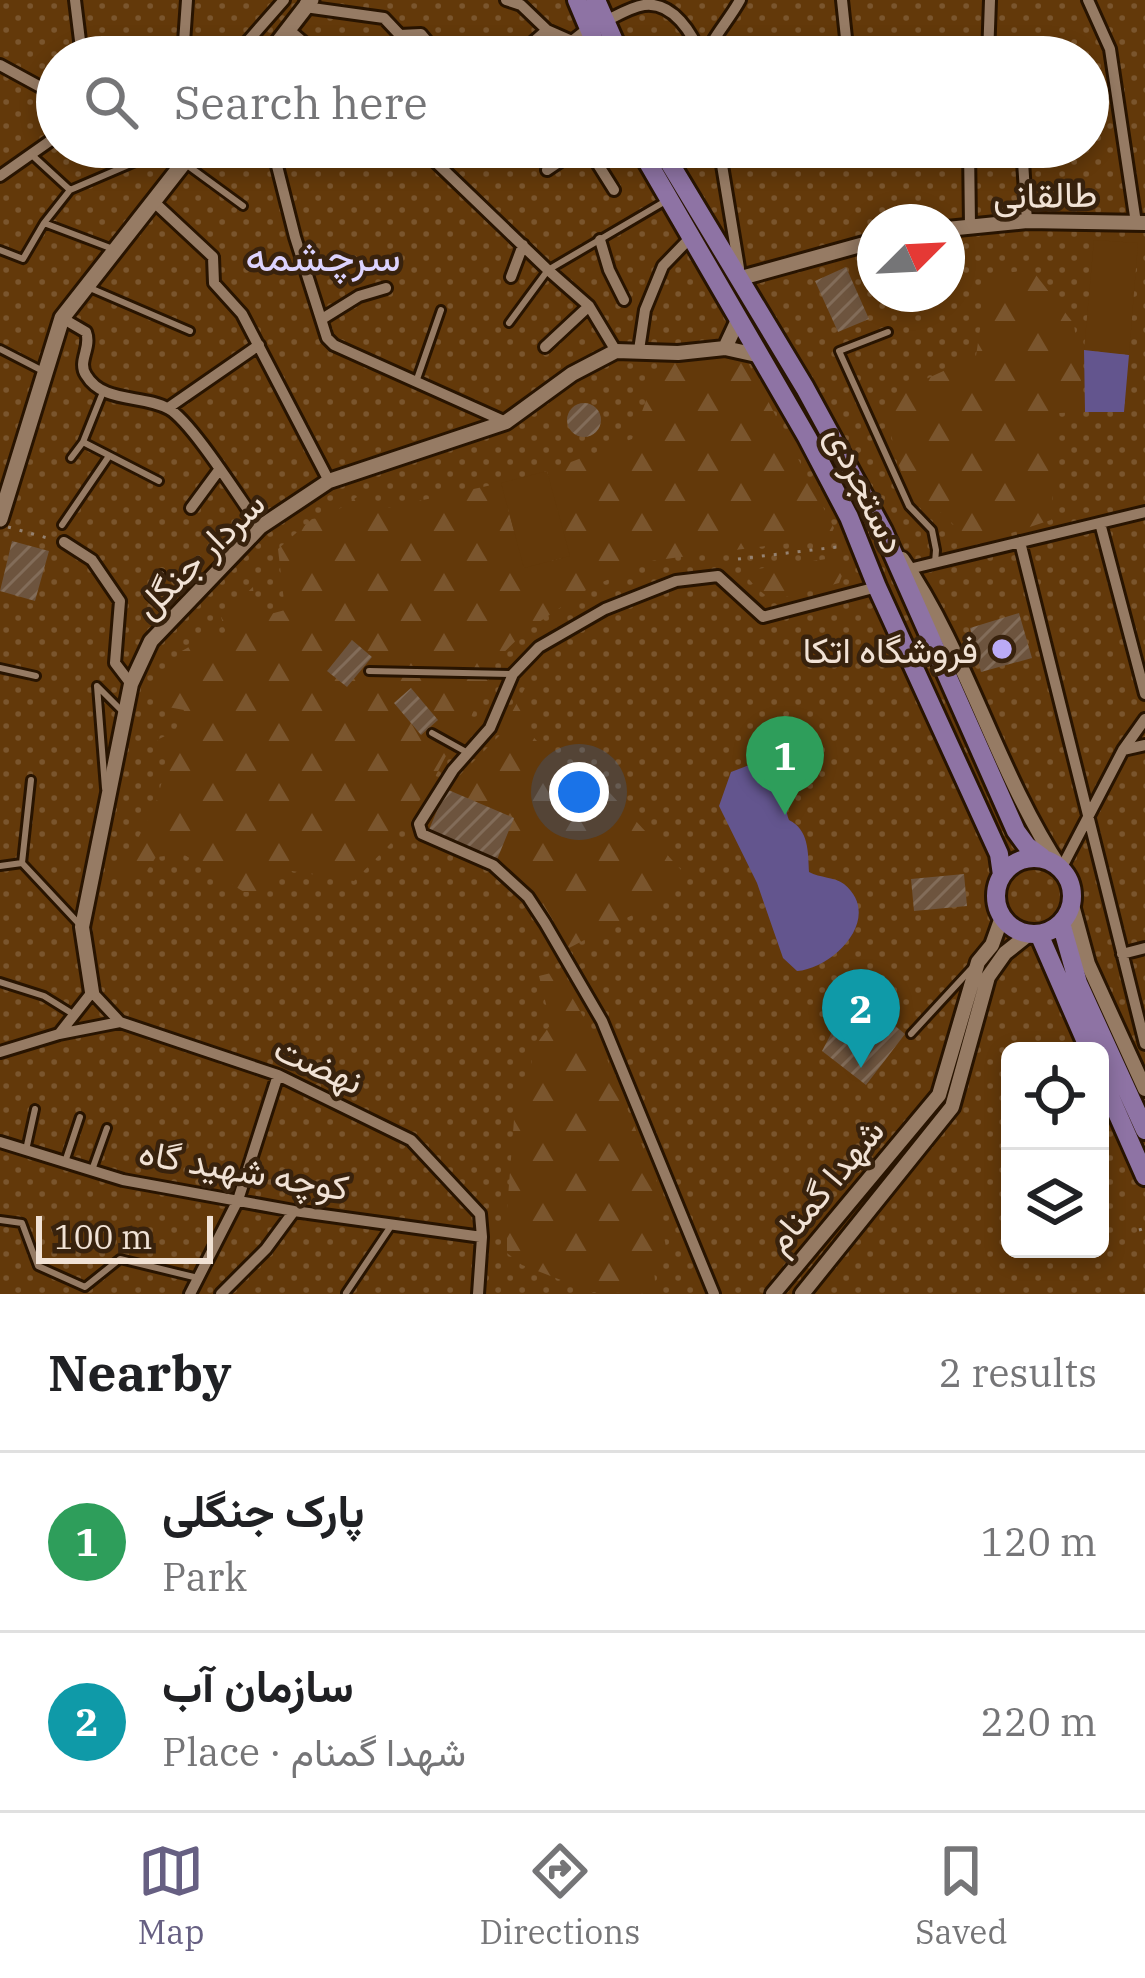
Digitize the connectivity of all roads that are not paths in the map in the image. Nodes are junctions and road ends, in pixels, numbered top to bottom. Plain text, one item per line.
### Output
1 (75, 0) edge
2 (187, 0) edge
3 (284, 0) edge
4 (506, 0) edge
5 (577, 0) edge
6 (596, 0) edge
7 (740, 0) edge
8 (842, 0) edge
9 (990, 0) edge
10 (1088, 0) edge
11 (307, 2) edge
12 (598, 24) junction
13 (288, 29) junction
14 (547, 30) junction
15 (79, 36) edge
16 (184, 36) edge
17 (252, 36) edge
18 (283, 36) edge
19 (296, 36) edge
20 (424, 36) edge
21 (541, 36) edge
22 (561, 36) edge
23 (580, 36) edge
24 (599, 36) edge
25 (606, 36) edge
26 (691, 36) edge
27 (717, 36) edge
28 (846, 36) edge
29 (989, 36) edge
30 (1104, 36) edge
31 (1109, 47) edge
32 (0, 65) edge
33 (36, 85) edge
34 (36, 152) edge
35 (32, 155) junction
36 (36, 159) edge
37 (46, 168) edge
38 (121, 168) edge
39 (180, 168) edge
40 (191, 168) edge
41 (278, 168) edge
42 (442, 168) edge
43 (550, 168) edge
44 (599, 168) edge
45 (651, 168) edge
46 (673, 168) edge
47 (723, 168) edge
48 (969, 168) edge
49 (1023, 168) edge
50 (547, 170) dead end
51 (0, 176) edge
52 (70, 190) junction
53 (614, 190) dead end
54 (669, 199) junction
55 (154, 202) junction
56 (243, 206) dead end
57 (1027, 221) junction
58 (44, 223) junction
59 (1140, 223) edge
60 (970, 226) junction
61 (965, 227) edge
62 (691, 237) junction
63 (600, 240) junction
64 (523, 245) junction
65 (857, 246) edge
66 (0, 250) edge
67 (116, 250) junction
68 (548, 270) junction
69 (511, 277) dead end
70 (741, 278) junction
71 (87, 286) junction
72 (386, 288) dead end
73 (624, 300) dead end
74 (589, 306) junction
75 (441, 310) dead end
76 (62, 318) junction
77 (322, 319) junction
78 (739, 319) junction
79 (509, 323) dead end
80 (190, 332) dead end
81 (888, 332) dead end
82 (259, 345) junction
83 (545, 347) dead end
84 (724, 347) junction
85 (0, 349) edge
86 (616, 350) junction
87 (639, 350) junction
88 (761, 356) junction
89 (44, 371) junction
90 (416, 382) junction
91 (103, 392) junction
92 (168, 408) junction
93 (506, 422) junction
94 (83, 442) junction
95 (110, 456) junction
96 (71, 458) dead end
97 (219, 470) junction
98 (159, 481) dead end
99 (329, 481) junction
100 (191, 508) dead end
101 (1145, 512) edge
102 (4, 523) edge
103 (1100, 523) junction
104 (62, 525) dead end
105 (260, 527) junction
106 (884, 531) junction
107 (64, 542) road end
108 (1020, 542) junction
109 (934, 563) junction
110 (909, 568) junction
111 (161, 574) dead end
112 (878, 587) junction
113 (173, 618) junction
114 (0, 668) edge
115 (369, 671) dead end
116 (513, 674) junction
117 (36, 676) dead end
118 (130, 684) junction
119 (1145, 694) edge
120 (124, 712) junction
121 (1145, 719) edge
122 (432, 734) dead end
123 (1145, 745) edge
124 (1123, 750) junction
125 (468, 753) junction
126 (31, 781) dead end
127 (106, 802) junction
128 (1088, 816) junction
129 (1042, 857) junction
130 (22, 863) junction
131 (0, 866) edge
132 (1061, 868) junction
133 (1002, 875) junction
134 (1066, 914) junction
135 (1002, 917) junction
136 (82, 927) junction
137 (1034, 934) junction
138 (1145, 948) edge
139 (1122, 954) junction
140 (978, 962) junction
141 (0, 982) edge
142 (92, 992) junction
143 (75, 1014) junction
144 (121, 1022) junction
145 (59, 1034) junction
146 (910, 1034) dead end
147 (1086, 1042) edge
148 (1145, 1044) edge
149 (0, 1052) edge
150 (278, 1075) junction
151 (1145, 1089) edge
152 (1109, 1094) edge
153 (35, 1109) dead end
154 (80, 1117) dead end
155 (107, 1129) dead end
156 (1145, 1130) edge
157 (0, 1142) edge
158 (26, 1150) junction
159 (65, 1162) junction
160 (92, 1170) junction
161 (1145, 1176) edge
162 (238, 1200) junction
163 (294, 1211) junction
164 (0, 1220) edge
165 (393, 1223) junction
166 (482, 1237) junction
167 (198, 1278) junction
168 (88, 1291) edge
169 (346, 1293) edge
170 (190, 1294) edge
171 (221, 1294) edge
172 (478, 1294) edge
173 (714, 1294) edge
174 (772, 1294) edge
175 (802, 1294) edge

1 - 15 street
2 - 16 street
3 - 17 street
4 - 14 street
5 - 12 main road
6 - 12 main road
7 - 27 street
8 - 28 street
9 - 29 street
10 - 30 street
11 - 13 main road
11 - 20 street
12 - 23 street
12 - 24 main road
12 - 25 main road
12 - 26 street
13 - 18 main road
13 - 19 street
14 - 21 street
14 - 22 street
31 - 59 street
32 - 33 street
34 - 35 street
35 - 36 lane
35 - 51 street
37 - 52 lane
38 - 52 lane
39 - 55 main road
40 - 56 lane
41 - 77 street
42 - 64 street
43 - 50 street
44 - 53 street
45 - 54 main road, دستجردی
46 - 70 main road, دستجردی
47 - 70 street
48 - 60 street
49 - 57 street
52 - 58 lane
54 - 62 main road, دستجردی
54 - 63 lane
55 - 67 main road
55 - 82 street
57 - 59 street, طالقانی
57 - 60 street, طالقانی
58 - 66 lane
58 - 67 lane
60 - 61 street, طالقانی
62 - 78 main road, دستجردی
62 - 87 street
63 - 68 lane
63 - 73 street
64 - 68 street
64 - 69 street
65 - 70 street
67 - 71 main road
68 - 74 street
68 - 79 lane
70 - 106 main road, دستجردی
71 - 76 main road
71 - 80 lane
72 - 77 street
74 - 83 street
74 - 86 street
75 - 90 lane
76 - 89 main road
76 - 91 street
77 - 90 street
78 - 84 street
78 - 88 main road, دستجردی
81 - 109 lane
82 - 92 street
82 - 99 street
84 - 87 street, سردار جنگل
84 - 88 street, سردار جنگل
85 - 89 lane
86 - 87 street, سردار جنگل
86 - 93 street, سردار جنگل
88 - 112 main road, دستجردی
89 - 102 main road
90 - 93 street
91 - 92 street
91 - 94 lane
92 - 97 street
93 - 99 street, سردار جنگل
94 - 95 lane
94 - 96 lane
95 - 98 lane
95 - 104 lane
97 - 100 street
97 - 105 street
99 - 105 street, سردار جنگل
101 - 103 street
103 - 108 street
103 - 119 street
105 - 113 street, سردار جنگل
106 - 110 street
106 - 129 main road, دستجردی
107 - 118 street
108 - 109 street
108 - 128 street
109 - 110 street
110 - 132 street
111 - 113 lane
112 - 116 street
112 - 133 main road, دستجردی
113 - 118 street, سردار جنگل
114 - 117 lane
115 - 116 lane
116 - 125 street
118 - 120 street, سردار جنگل
120 - 127 street, سردار جنگل
120 - 127 lane
121 - 124 street
122 - 125 lane
123 - 124 street
124 - 128 street
125 - 173 street
126 - 130 lane
127 - 136 street, سردار جنگل
128 - 132 street
128 - 139 street
129 - 132 main road
129 - 133 main road
130 - 131 lane
130 - 136 lane
132 - 134 main road
133 - 135 main road
134 - 137 main road
134 - 151 street
134 - 156 main road
135 - 137 main road
135 - 140 street, شهدا گمنام
136 - 142 street, سردار جنگل
137 - 147 main road
137 - 175 street, شهدا گمنام
138 - 139 street
139 - 148 street
140 - 146 lane
140 - 174 street, شهدا گمنام
141 - 143 lane
142 - 143 street
142 - 144 street, نهضت
143 - 145 street
144 - 145 street
144 - 150 street, نهضت
145 - 149 street
150 - 162 street
150 - 166 street, نهضت
152 - 161 main road
153 - 158 lane
154 - 159 lane
155 - 160 lane
157 - 158 street, کوچه شهید گاه
158 - 159 street, کوچه شهید گاه
159 - 160 street, کوچه شهید گاه
160 - 162 street, کوچه شهید گاه
162 - 163 street, کوچه شهید گاه
162 - 167 street
163 - 165 street, کوچه شهید گاه
163 - 171 street
164 - 168 lane
165 - 166 street, کوچه شهید گاه
165 - 169 lane
166 - 172 street
167 - 168 lane
167 - 170 street

